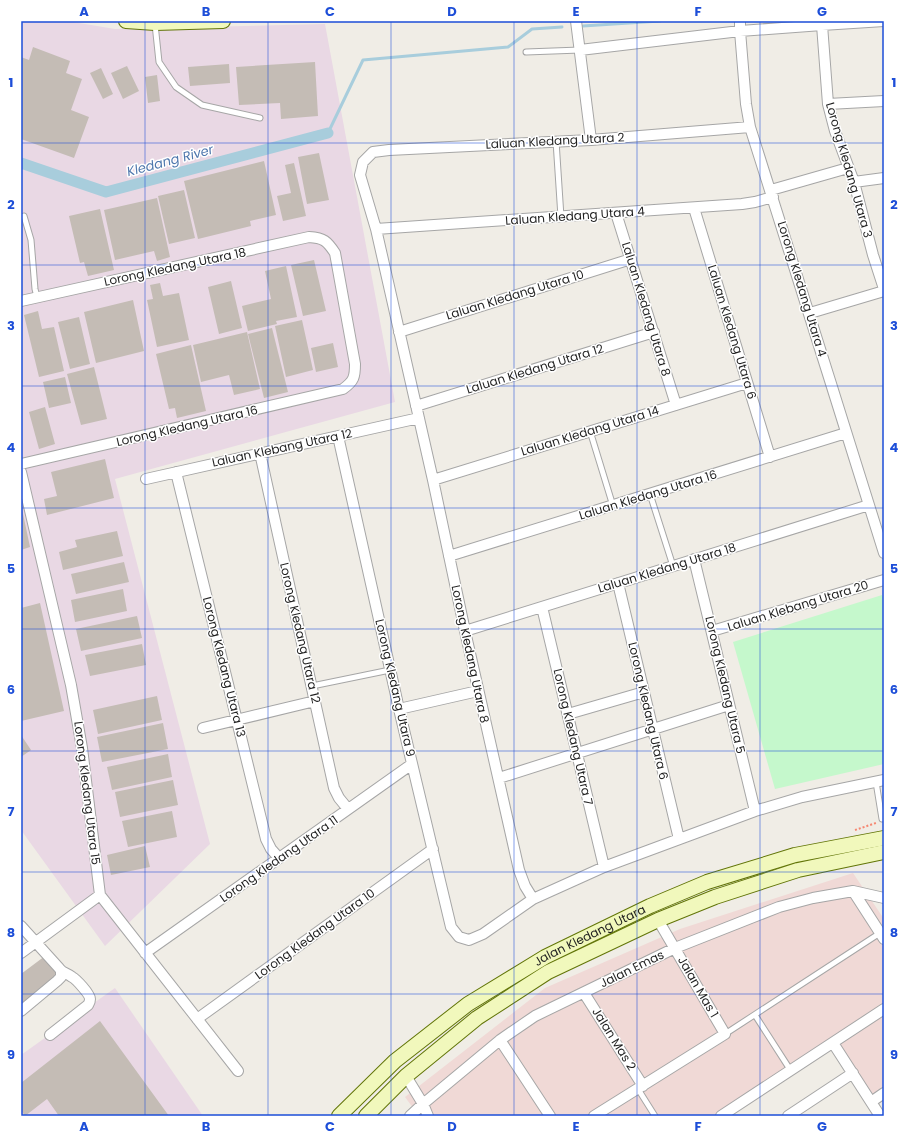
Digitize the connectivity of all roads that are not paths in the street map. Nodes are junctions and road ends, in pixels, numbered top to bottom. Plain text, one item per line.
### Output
1 (126, 21) edge
2 (223, 21) edge
3 (576, 21) edge
4 (884, 21) edge
5 (154, 23) junction
6 (822, 24) junction
7 (740, 26) edge
8 (580, 50) junction
9 (526, 52) dead end
10 (884, 101) edge
11 (828, 104) junction
12 (260, 118) dead end
13 (750, 127) junction
14 (591, 140) junction
15 (556, 142) junction
16 (363, 162) joint
17 (848, 168) junction
18 (884, 178) edge
19 (854, 182) junction
20 (772, 194) junction
21 (694, 208) junction
22 (616, 213) junction
23 (24, 216) dead end
24 (561, 217) junction
25 (376, 229) junction
26 (884, 254) edge
27 (873, 255) junction
28 (631, 259) junction
29 (884, 290) edge
30 (37, 297) junction
31 (21, 301) edge
32 (810, 313) junction
33 (399, 332) junction
34 (654, 332) junction
35 (351, 383) joint
36 (747, 383) junction
37 (676, 405) junction
38 (416, 406) junction
39 (419, 418) junction
40 (590, 431) junction
41 (846, 433) junction
42 (338, 436) junction
43 (260, 453) junction
44 (770, 457) junction
45 (21, 464) edge
46 (21, 472) edge
47 (176, 472) junction
48 (146, 479) dead end
49 (433, 480) junction
50 (650, 494) junction
51 (869, 505) junction
52 (613, 506) junction
53 (884, 553) edge
54 (449, 556) junction
55 (694, 559) junction
56 (673, 566) junction
57 (884, 580) edge
58 (618, 583) junction
59 (542, 607) junction
60 (465, 631) junction
61 (712, 631) junction
62 (390, 670) junction
63 (312, 686) junction
64 (478, 691) junction
65 (644, 692) junction
66 (315, 701) junction
67 (729, 705) junction
68 (399, 710) junction
69 (568, 714) junction
70 (237, 720) junction
71 (202, 728) dead end
72 (653, 729) junction
73 (577, 753) junction
74 (412, 764) junction
75 (498, 778) junction
76 (880, 781) edge
77 (348, 809) junction
78 (755, 811) junction
79 (882, 819) dead end
80 (679, 839) junction
81 (883, 840) edge
82 (433, 849) junction
83 (884, 852) edge
84 (279, 858) junction
85 (604, 867) junction
86 (853, 891) junction
87 (100, 895) junction
88 (884, 898) edge
89 (533, 900) junction
90 (658, 920) junction
91 (21, 926) edge
92 (882, 936) edge
93 (35, 942) junction
94 (675, 948) junction
95 (21, 953) edge
96 (145, 954) junction
97 (61, 972) junction
98 (584, 993) junction
99 (884, 1009) edge
100 (21, 1011) edge
101 (755, 1015) junction
102 (197, 1019) junction
103 (725, 1034) junction
104 (50, 1035) dead end
105 (500, 1040) junction
106 (833, 1043) junction
107 (238, 1071) dead end
108 (791, 1071) junction
109 (853, 1073) junction
110 (406, 1076) junction
111 (641, 1088) junction
112 (884, 1093) edge
113 (871, 1102) junction
114 (423, 1104) junction
115 (878, 1115) edge
116 (339, 1116) edge
117 (366, 1116) edge
118 (410, 1116) edge
119 (428, 1116) edge
120 (550, 1116) edge
121 (594, 1116) edge
122 (655, 1116) edge
123 (721, 1116) edge
124 (788, 1116) edge

1 - 5 main road
2 - 5 main road
3 - 8 street
4 - 6 street
5 - 12 lane
6 - 7 street
6 - 11 street, Lorong Kledang Utara 3
7 - 8 street
7 - 13 street, Lorong Kledang Utara 4
8 - 9 lane
8 - 14 street
10 - 11 street
11 - 17 street, Lorong Kledang Utara 3
13 - 14 street, Laluan Kledang Utara 2
13 - 20 street, Lorong Kledang Utara 4
14 - 15 street, Laluan Kledang Utara 2
15 - 16 street, Laluan Kledang Utara 2
15 - 24 lane
16 - 25 street, Lorong Kledang Utara 8
17 - 19 street, Lorong Kledang Utara 3
17 - 20 street, Laluan Kledang Utara 4
18 - 19 street
19 - 27 street, Lorong Kledang Utara 3
20 - 21 street, Laluan Kledang Utara 4
20 - 32 street, Lorong Kledang Utara 4
21 - 22 street, Laluan Kledang Utara 4
21 - 36 street, Laluan Kledang Utara 6
22 - 24 street, Laluan Kledang Utara 4
22 - 28 street, Laluan Kledang Utara 8
23 - 30 lane
24 - 25 street, Laluan Kledang Utara 4
25 - 33 street, Lorong Kledang Utara 8
26 - 27 street
27 - 29 street, Lorong Kledang Utara 3
28 - 33 street, Laluan Kledang Utara 10
28 - 34 street, Laluan Kledang Utara 8
29 - 32 street
30 - 31 street, Lorong Kledang Utara 18
30 - 35 street, Lorong Kledang Utara 18
32 - 41 street, Lorong Kledang Utara 4
33 - 38 street, Lorong Kledang Utara 8
34 - 37 street, Laluan Kledang Utara 8
34 - 38 street, Laluan Kledang Utara 12
35 - 45 street, Lorong Kledang Utara 16
36 - 37 street, Laluan Kledang Utara 14
36 - 44 street, Laluan Kledang Utara 6
37 - 40 street, Laluan Kledang Utara 14
38 - 39 street, Lorong Kledang Utara 8
39 - 42 street, Laluan Klebang Utara 12
39 - 49 street, Lorong Kledang Utara 8
40 - 49 street, Laluan Kledang Utara 14
40 - 52 lane
41 - 44 street, Laluan Kledang Utara 16
41 - 51 street, Lorong Kledang Utara 4
42 - 43 street, Laluan Klebang Utara 12
42 - 62 street, Lorong Kledang Utara 9
43 - 47 street, Laluan Klebang Utara 12
43 - 63 street, Lorong Kledang Utara 12
44 - 50 street, Laluan Kledang Utara 16
46 - 87 street, Lorong Kledang Utara 15
47 - 48 street, Laluan Klebang Utara 12
47 - 70 street, Lorong Kledang Utara 13
49 - 54 street, Lorong Kledang Utara 8
50 - 52 street, Laluan Kledang Utara 16
50 - 56 lane
51 - 53 street, Lorong Kledang Utara 4
51 - 55 street, Laluan Kledang Utara 18
52 - 54 street, Laluan Kledang Utara 16
54 - 60 street, Lorong Kledang Utara 8
55 - 56 street, Laluan Kledang Utara 18
55 - 61 street, Lorong Kledang Utara 5
56 - 58 street, Laluan Kledang Utara 18
57 - 61 street, Laluan Klebang Utara 20
58 - 59 street, Laluan Kledang Utara 18
58 - 65 street, Lorong Kledang Utara 6
59 - 60 street, Laluan Kledang Utara 18
59 - 69 street, Lorong Kledang Utara 7
60 - 64 street, Lorong Kledang Utara 8
61 - 67 street, Lorong Kledang Utara 5
62 - 63 lane
62 - 68 street, Lorong Kledang Utara 9
63 - 66 street, Lorong Kledang Utara 12
64 - 68 street
64 - 75 street, Lorong Kledang Utara 8
65 - 69 street
65 - 72 street, Lorong Kledang Utara 6
66 - 70 street
66 - 77 street, Lorong Kledang Utara 12
67 - 72 street
67 - 78 street, Lorong Kledang Utara 5
68 - 74 street, Lorong Kledang Utara 9
69 - 73 street, Lorong Kledang Utara 7
70 - 71 street
70 - 84 street, Lorong Kledang Utara 13
72 - 73 street
72 - 80 street, Lorong Kledang Utara 6
73 - 75 street
73 - 85 street, Lorong Kledang Utara 7
74 - 77 street, Lorong Kledang Utara 11
74 - 82 street, Lorong Kledang Utara 9
75 - 89 street, Lorong Kledang Utara 8
76 - 78 street
76 - 79 lane
77 - 84 street, Lorong Kledang Utara 11
78 - 80 street
80 - 85 street
81 - 116 main road, Jalan Kledang Utara
82 - 89 street, Lorong Kledang Utara 9
82 - 102 street, Lorong Kledang Utara 10
83 - 90 main road, Jalan Kledang Utara
84 - 96 street, Lorong Kledang Utara 11
85 - 89 street
86 - 88 street, Jalan Emas
86 - 92 street
86 - 94 street, Jalan Emas
87 - 93 street
87 - 96 street
90 - 94 street, Jalan Mas 1
90 - 110 main road, Jalan Kledang Utara
91 - 93 street
92 - 101 lane
93 - 95 street
93 - 97 street
94 - 98 street, Jalan Emas
94 - 103 street, Jalan Mas 1
96 - 102 street
97 - 100 street
97 - 104 street
98 - 105 street, Jalan Emas
98 - 111 street, Jalan Mas 2
99 - 106 street
101 - 103 lane
101 - 108 lane
102 - 107 street
103 - 111 street
105 - 114 street, Jalan Emas
105 - 120 street
106 - 108 street
106 - 109 street
108 - 123 street
109 - 113 street
109 - 124 street
110 - 114 street
110 - 117 main road, Jalan Kledang Utara
111 - 121 street
111 - 122 lane
112 - 113 street
113 - 115 street
114 - 118 street, Jalan Emas
114 - 119 street

